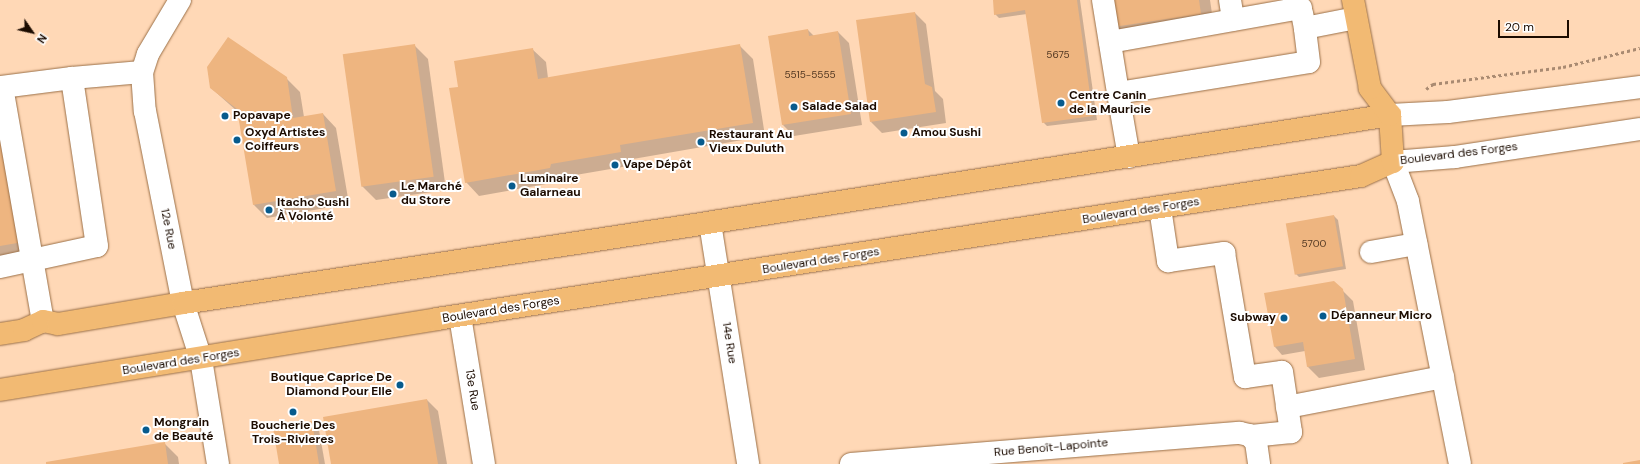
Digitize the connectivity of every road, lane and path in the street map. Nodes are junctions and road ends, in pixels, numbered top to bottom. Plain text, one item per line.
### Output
1 (180, 0) edge
2 (1103, 0) edge
3 (1354, 9) edge
4 (1232, 10) edge
5 (1302, 12) edge
6 (1110, 42) junction
7 (1640, 48) edge
8 (142, 72) junction
9 (72, 78) junction
10 (1640, 87) edge
11 (1, 88) edge
12 (1118, 93) junction
13 (1421, 93) dead end
14 (1390, 115) junction
15 (1640, 129) edge
16 (1129, 157) junction
17 (1393, 162) junction
18 (1160, 208) junction
19 (710, 223) junction
20 (1416, 244) junction
21 (1370, 252) dead end
22 (33, 262) junction
23 (0, 267) edge
24 (718, 277) junction
25 (184, 303) junction
26 (460, 316) junction
27 (43, 321) junction
28 (0, 334) edge
29 (201, 359) junction
30 (1443, 377) junction
31 (0, 390) edge
32 (1287, 407) junction
33 (1251, 436) junction
34 (218, 464) edge
35 (484, 464) edge
36 (748, 464) edge
37 (851, 464) edge
38 (1259, 464) edge
39 (1460, 464) edge

1 - 8 street, 12e Rue
2 - 6 street
3 - 5 street
3 - 14 main road
4 - 5 street
4 - 6 street
5 - 12 street
6 - 12 street
7 - 13 path
8 - 9 street
8 - 25 street, 12e Rue
9 - 11 street
9 - 22 street
10 - 14 street
11 - 22 street
12 - 16 street
14 - 16 main road
14 - 17 main road
15 - 17 street, Boulevard des Forges
16 - 19 main road
17 - 18 main road, Boulevard des Forges
17 - 20 street
18 - 24 main road, Boulevard des Forges
18 - 32 street
19 - 24 street, 14e Rue
19 - 25 main road
20 - 21 street
20 - 30 street
22 - 23 street
22 - 27 street
24 - 26 main road, Boulevard des Forges
24 - 36 street, 14e Rue
25 - 27 main road
25 - 29 street, 12e Rue
26 - 29 main road, Boulevard des Forges
26 - 35 street, 13e Rue
27 - 28 main road
29 - 31 main road, Boulevard des Forges
29 - 34 street, 12e Rue
30 - 32 street
30 - 39 street
32 - 33 street, Rue Benoît-Lapointe
33 - 37 street, Rue Benoît-Lapointe
33 - 38 street

